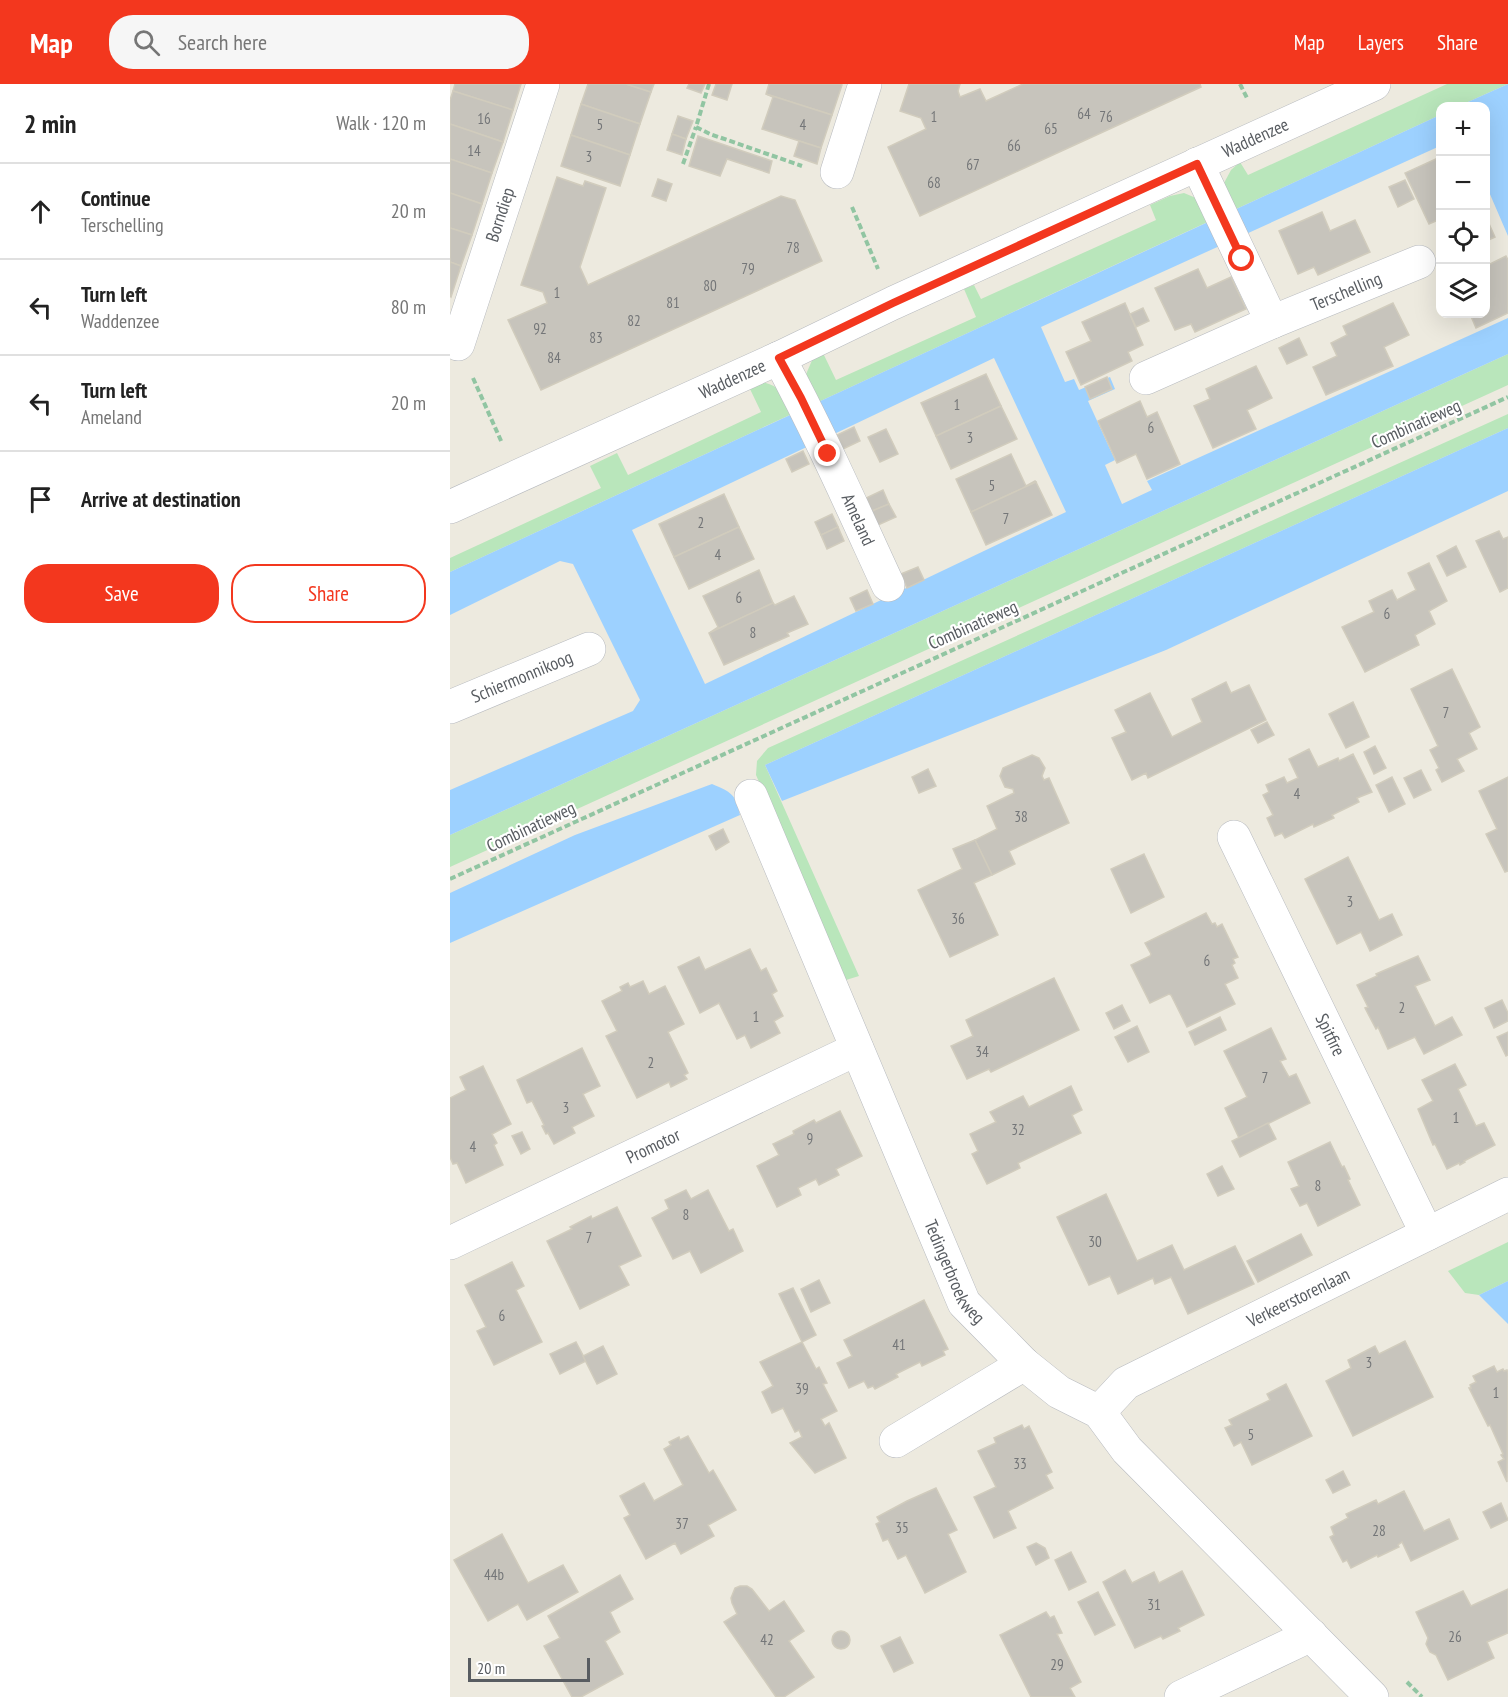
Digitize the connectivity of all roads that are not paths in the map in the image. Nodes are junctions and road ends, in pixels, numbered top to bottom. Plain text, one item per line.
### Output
1 (543, 84) edge
2 (865, 84) edge
3 (1374, 84) edge
4 (1197, 164) junction
5 (837, 172) road end
6 (1419, 262) dead end
7 (1272, 322) junction
8 (458, 344) road end
9 (779, 358) junction
10 (1146, 378) dead end
11 (450, 507) edge
12 (888, 585) dead end
13 (589, 649) dead end
14 (452, 701) edge
15 (751, 796) dead end
16 (1234, 837) dead end
17 (857, 1049) junction
18 (1508, 1194) edge
19 (1427, 1234) junction
20 (450, 1244) edge
21 (1024, 1364) junction
22 (1099, 1412) junction
23 (896, 1441) dead end
24 (1311, 1635) junction
25 (1181, 1697) edge
26 (1372, 1697) edge

1 - 8 street, Borndiep
2 - 5 street
3 - 4 street, Waddenzee
4 - 7 street
4 - 9 street, Waddenzee
6 - 7 street, Terschelling
7 - 10 street, Terschelling
9 - 11 street, Waddenzee
9 - 12 street, Ameland
13 - 14 street, Schiermonnikoog
15 - 17 street, Tedingerbroekweg
16 - 19 street, Spitfire
17 - 20 street, Promotor
17 - 21 street, Tedingerbroekweg
18 - 19 street, Verkeerstorenlaan
19 - 22 street, Verkeerstorenlaan
21 - 22 street, Tedingerbroekweg
21 - 23 street
22 - 24 street, Tedingerbroekweg
24 - 25 street
24 - 26 street, Tedingerbroekweg

